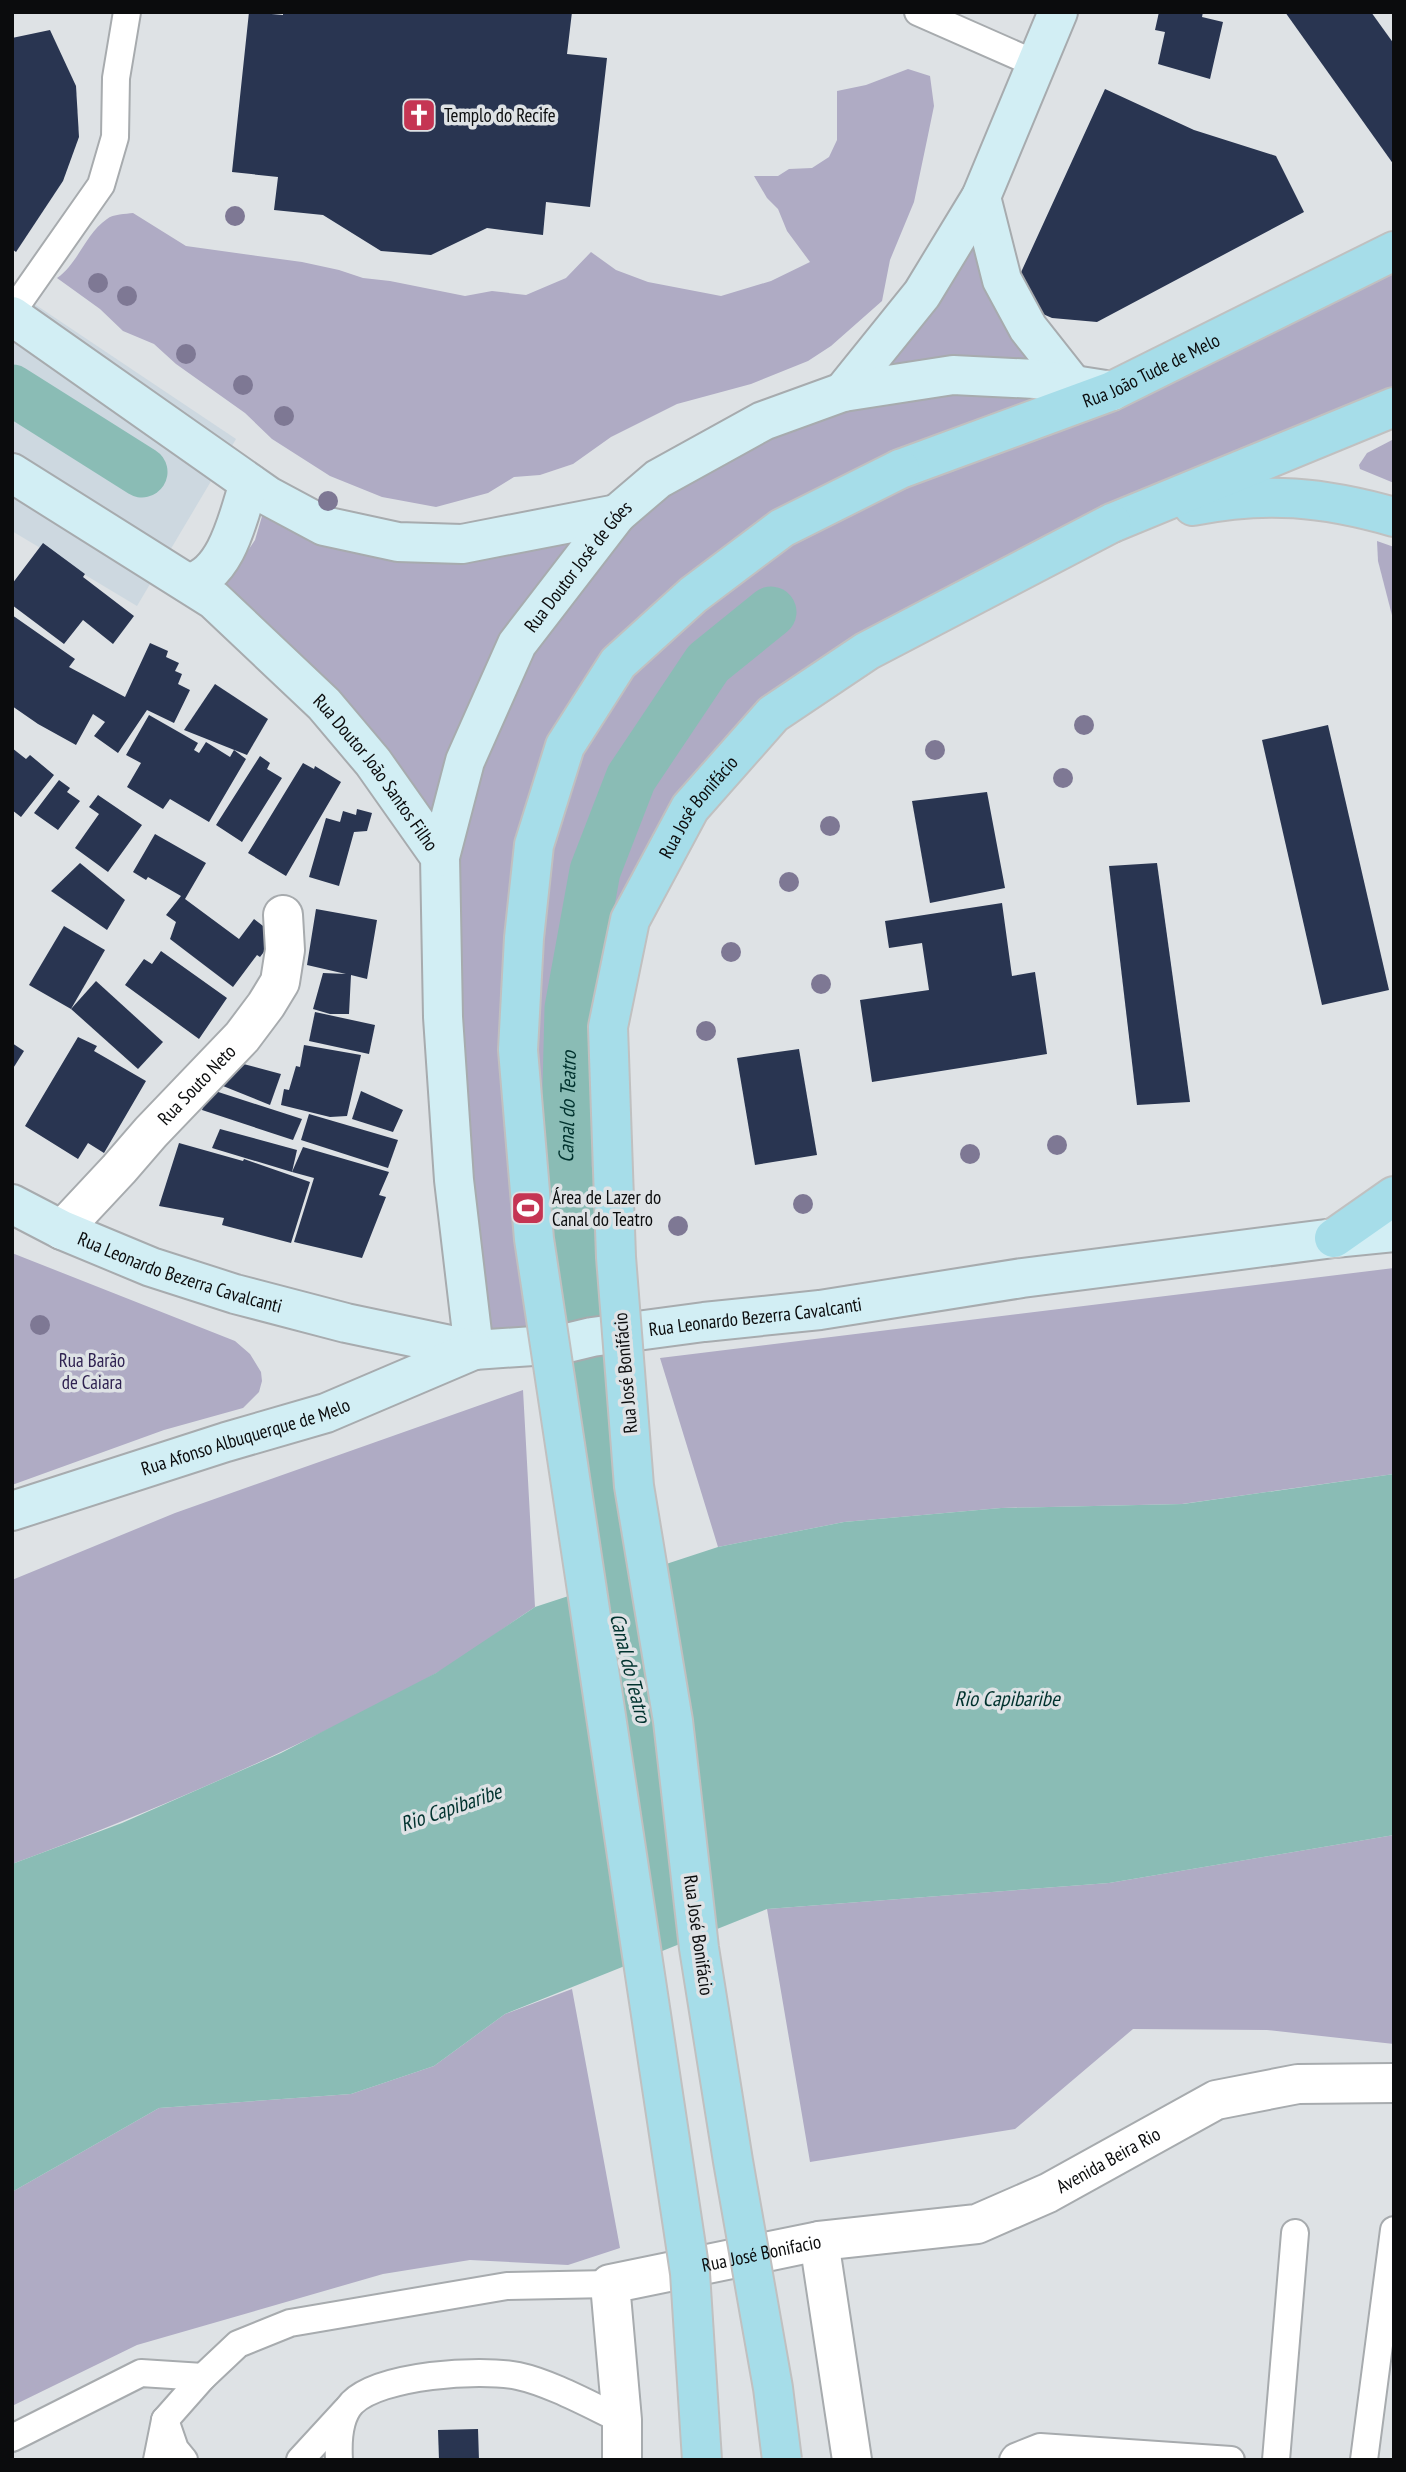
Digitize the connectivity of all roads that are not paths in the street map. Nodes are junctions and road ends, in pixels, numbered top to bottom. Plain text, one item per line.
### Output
1 (127, 12) edge
2 (918, 12) edge
3 (1058, 12) edge
4 (1036, 64) junction
5 (981, 197) junction
6 (1394, 251) edge
7 (12, 314) edge
8 (1073, 385) junction
9 (1112, 391) junction
10 (843, 392) junction
11 (1390, 409) edge
12 (249, 483) junction
13 (17, 486) edge
14 (617, 514) junction
15 (1382, 514) edge
16 (1112, 523) junction
17 (188, 583) junction
18 (440, 857) junction
19 (283, 915) dead end
20 (1394, 1196) edge
21 (12, 1204) edge
22 (61, 1230) junction
23 (1394, 1232) edge
24 (1334, 1238) junction
25 (474, 1350) junction
26 (12, 1511) edge
27 (1394, 2083) edge
28 (1394, 2230) edge
29 (1295, 2233) dead end
30 (819, 2241) junction
31 (610, 2284) junction
32 (203, 2377) junction
33 (351, 2404) junction
34 (165, 2420) junction
35 (622, 2420) junction
36 (12, 2438) edge
37 (157, 2460) edge
38 (184, 2460) edge
39 (300, 2460) edge
40 (338, 2460) edge
41 (622, 2460) edge
42 (702, 2460) edge
43 (782, 2460) edge
44 (852, 2460) edge
45 (1013, 2460) edge
46 (1231, 2460) edge
47 (1276, 2460) edge
48 (1364, 2460) edge

1 - 7 lane
2 - 4 lane
3 - 4 street
4 - 5 street
5 - 8 street
5 - 10 street
6 - 9 main road, Rua João Tude de Melo
7 - 12 street
8 - 9 street, Rua Doutor José de Góes
8 - 10 street, Rua Doutor José de Góes
9 - 42 main road, Rua João Tude de Melo, bridge
10 - 14 street, Rua Doutor José de Góes
11 - 16 main road
12 - 14 street
12 - 17 street
13 - 17 street, Rua Doutor João Santos Filho
14 - 18 street, Rua Doutor José de Góes
15 - 16 main road
16 - 43 main road, Rua José Bonifácio, bridge
17 - 18 street, Rua Doutor João Santos Filho
18 - 25 street, Rua Doutor João Santos Filho
19 - 22 street, Rua Souto Neto
20 - 24 main road
21 - 22 street, Rua Leonardo Bezerra Cavalcanti
22 - 25 street, Rua Leonardo Bezerra Cavalcanti
23 - 24 street, Rua Leonardo Bezerra Cavalcanti
24 - 25 street, Rua Leonardo Bezerra Cavalcanti
25 - 26 street, Rua Afonso Albuquerque de Melo
27 - 30 street, Avenida Beira Rio
28 - 48 lane
29 - 47 lane
30 - 31 street, Rua José Bonifacio
30 - 44 street, Rua José Bonifacio
31 - 32 lane
31 - 35 street
32 - 34 lane
32 - 36 lane
33 - 35 lane
33 - 39 lane
33 - 40 lane
34 - 37 lane
34 - 38 lane
35 - 41 street
45 - 46 lane

